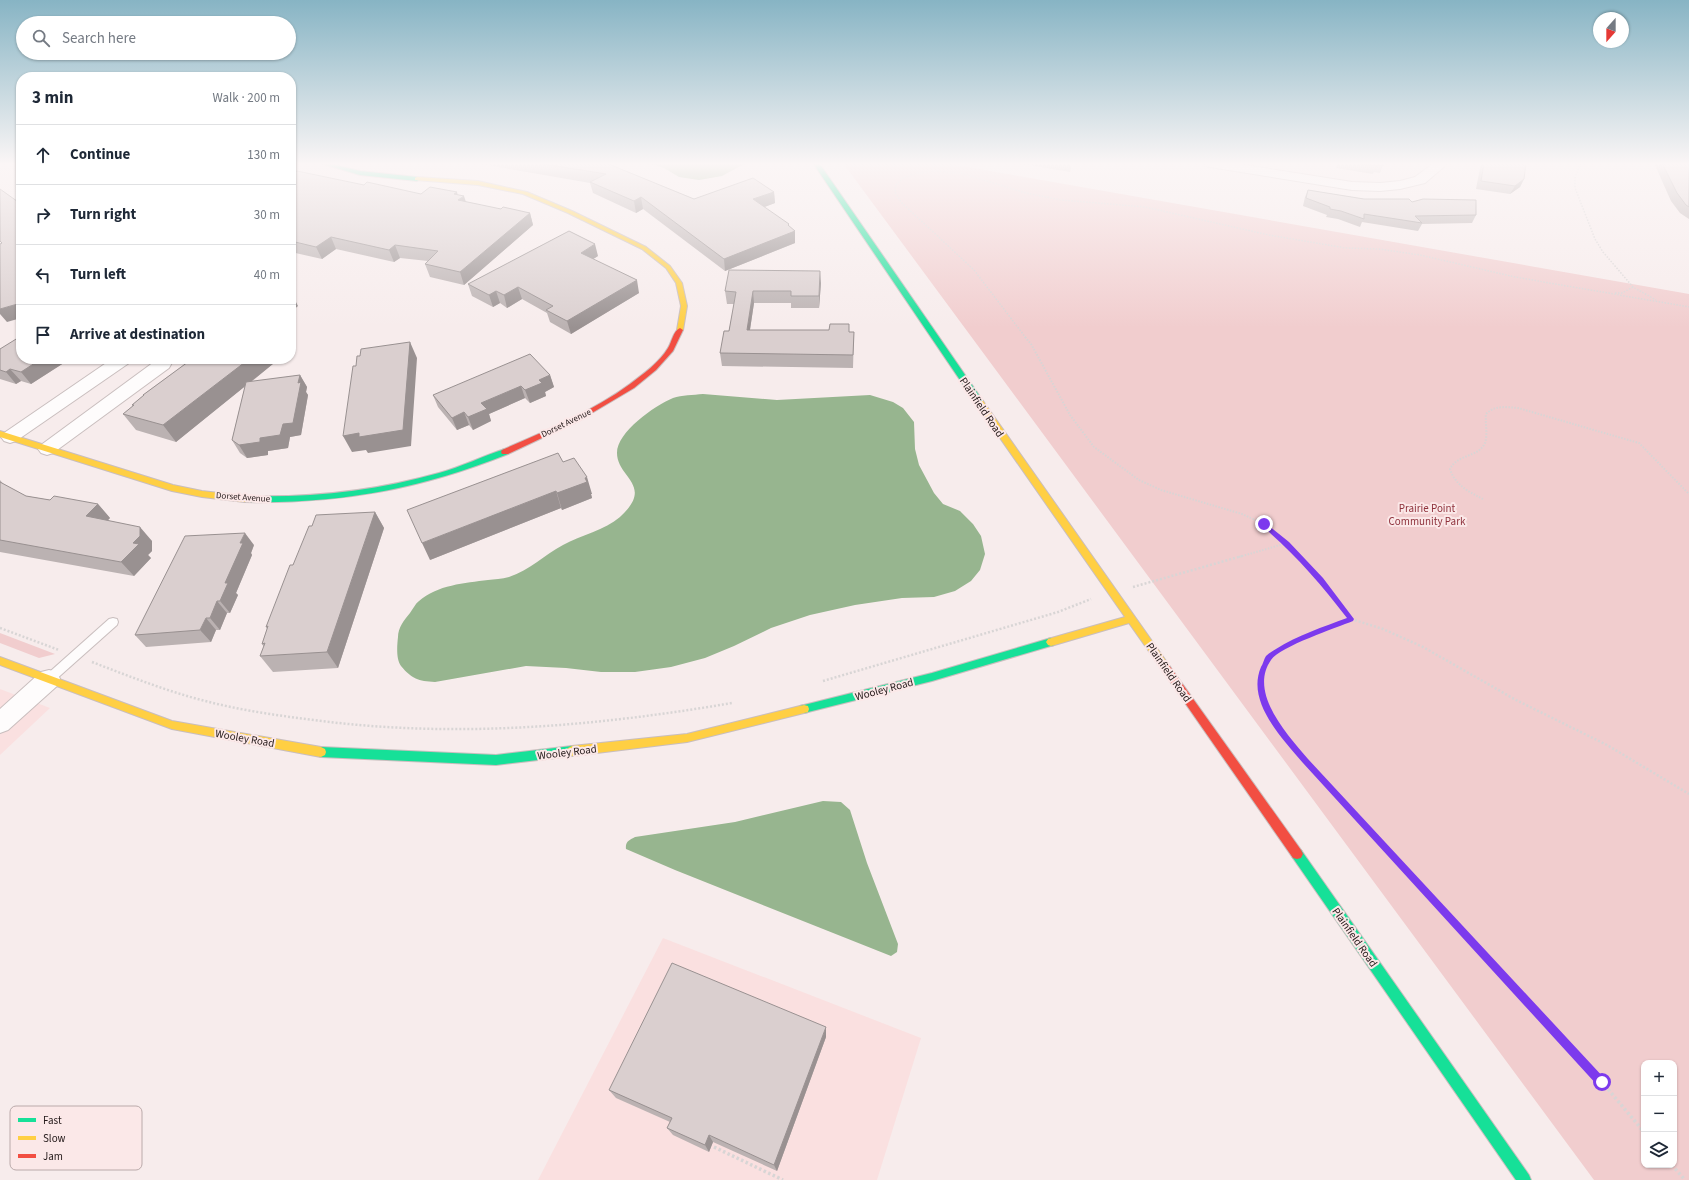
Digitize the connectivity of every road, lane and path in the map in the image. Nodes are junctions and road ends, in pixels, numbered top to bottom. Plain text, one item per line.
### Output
1 (582, 218) edge
2 (854, 218) edge
3 (918, 218) edge
4 (1192, 218) edge
5 (1586, 218) edge
6 (1634, 286) junction
7 (1607, 293) junction
8 (1658, 302) junction
9 (1689, 307) edge
10 (115, 364) edge
11 (163, 364) edge
12 (5, 436) edge
13 (47, 449) junction
14 (1689, 494) edge
15 (1483, 499) dead end
16 (1287, 543) junction
17 (1144, 583) dead end
18 (1080, 602) dead end
19 (1132, 619) junction
20 (1351, 619) junction
21 (113, 622) dead end
22 (0, 628) edge
23 (75, 656) junction
24 (0, 661) edge
25 (49, 679) junction
26 (815, 683) dead end
27 (737, 702) dead end
28 (0, 723) edge
29 (1689, 794) edge
30 (1641, 1128) edge
31 (714, 1147) edge
32 (1675, 1168) edge
33 (783, 1180) edge
34 (1524, 1180) edge
35 (1685, 1180) edge

1 - 13 street, Dorset Avenue
2 - 19 street, Plainfield Road
3 - 16 path
4 - 7 path
5 - 6 path
6 - 7 path
6 - 8 path
7 - 8 path
8 - 9 path
10 - 12 street
11 - 13 street
12 - 13 street, Dorset Avenue
14 - 15 path
16 - 17 path
16 - 20 path
18 - 26 path
19 - 25 street, Wooley Road
19 - 34 street, Plainfield Road
20 - 29 path
20 - 30 path
21 - 23 lane
22 - 23 path
23 - 25 lane
23 - 27 path
24 - 25 street, Wooley Road
25 - 28 street
31 - 33 path
32 - 35 path

